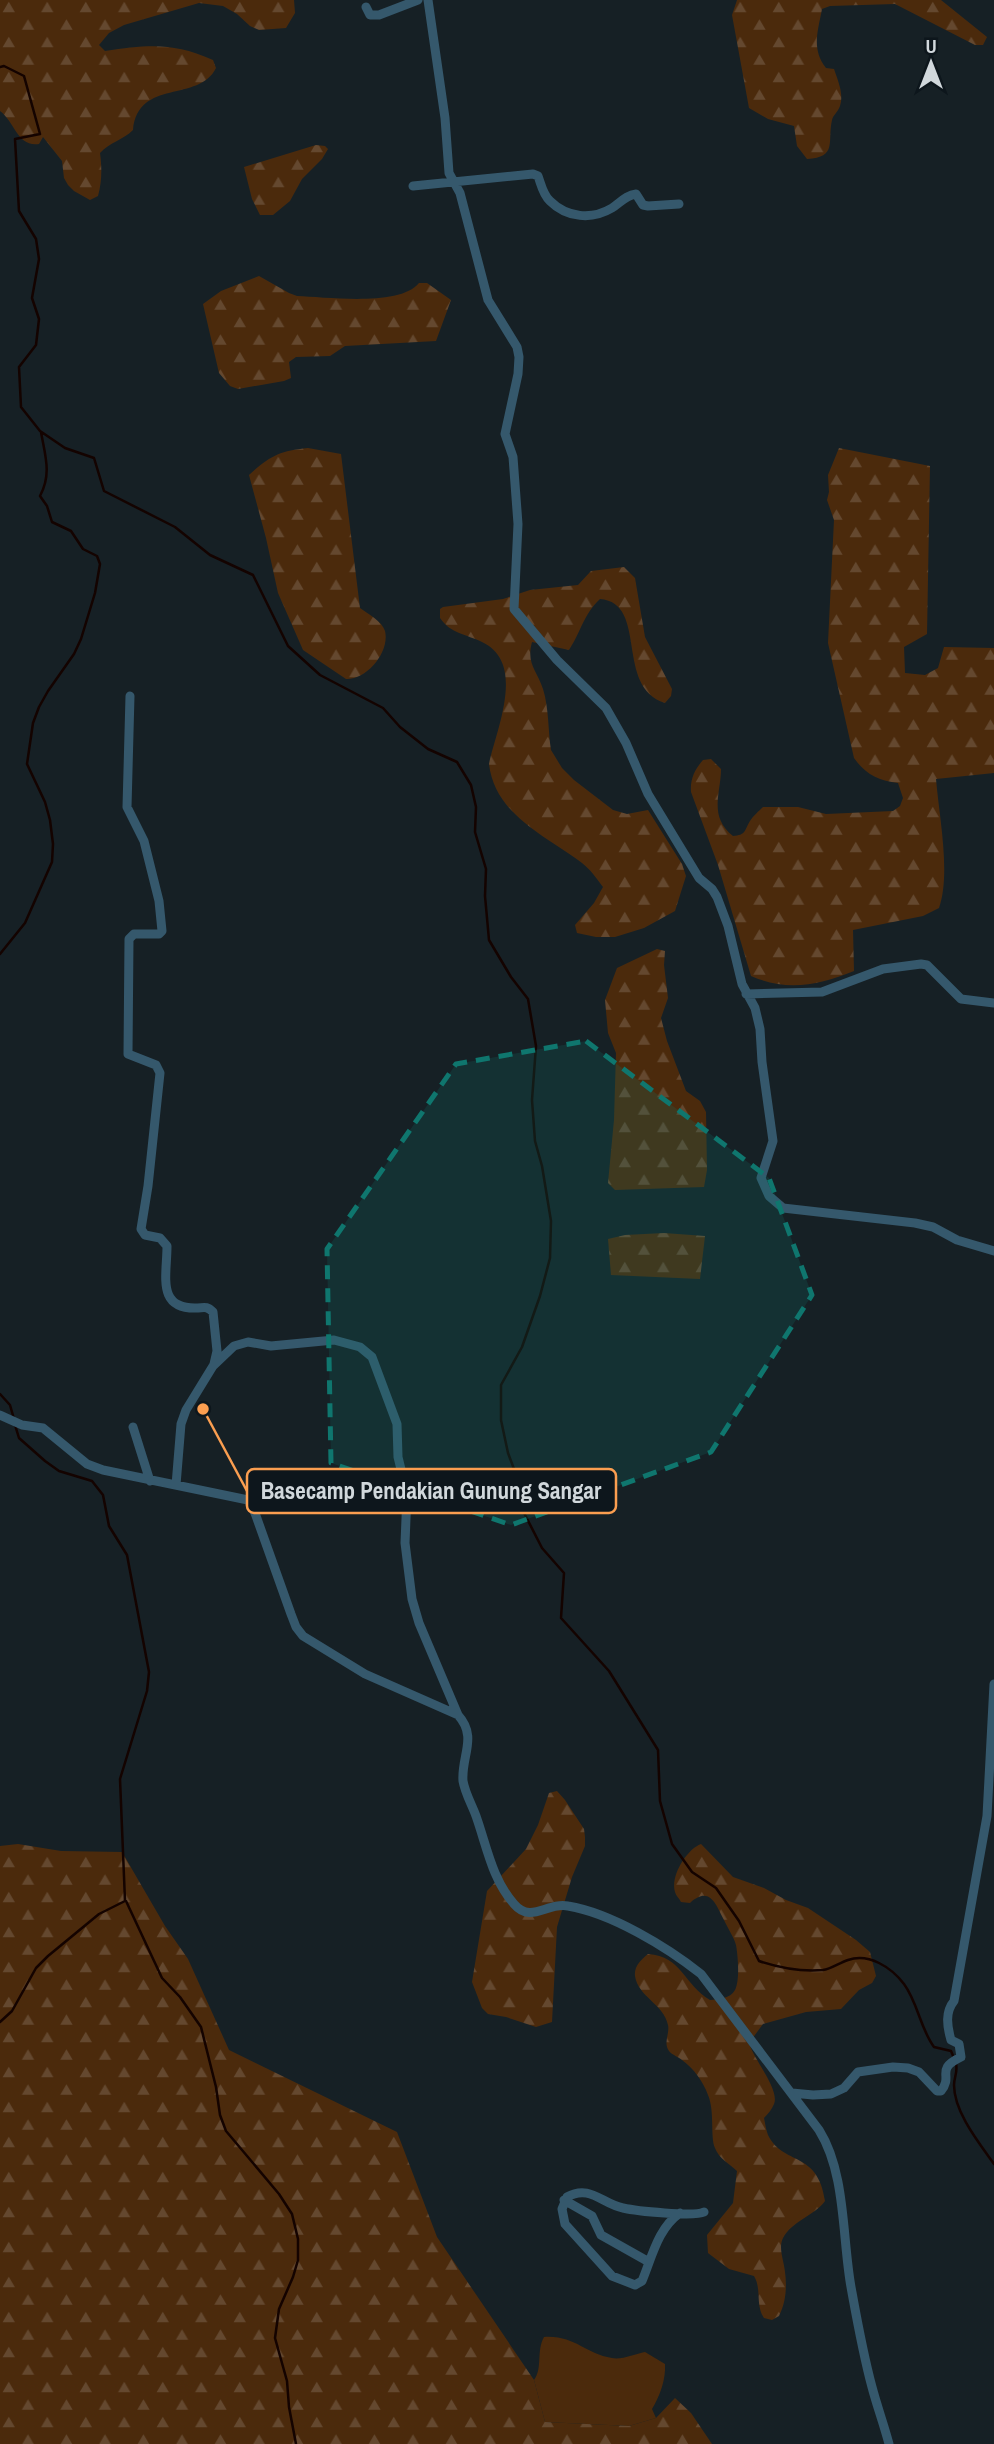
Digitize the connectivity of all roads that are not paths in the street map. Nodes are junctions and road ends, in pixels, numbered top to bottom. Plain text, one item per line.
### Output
1 (418, 0) edge
2 (428, 0) edge
3 (366, 7) dead end
4 (453, 181) junction
5 (413, 186) dead end
6 (680, 204) dead end
7 (130, 696) dead end
8 (746, 994) junction
9 (994, 1003) edge
10 (994, 1251) edge
11 (213, 1366) junction
12 (0, 1415) edge
13 (133, 1427) dead end
14 (150, 1481) junction
15 (176, 1485) junction
16 (994, 1684) edge
17 (994, 1695) edge
18 (458, 1715) junction
19 (792, 2093) junction
20 (564, 2200) junction
21 (704, 2212) dead end
22 (680, 2213) junction
23 (649, 2262) junction
24 (889, 2444) edge

1 - 3 street
2 - 4 street
4 - 5 street
4 - 6 street
4 - 8 street
7 - 11 street
8 - 9 street
8 - 10 street
11 - 15 street
11 - 18 street
12 - 14 street
13 - 14 street
14 - 15 street
15 - 18 street
16 - 17 street
17 - 19 street
18 - 19 street
19 - 24 street
20 - 22 street
20 - 23 street
20 - 23 street
21 - 22 street
22 - 23 street

